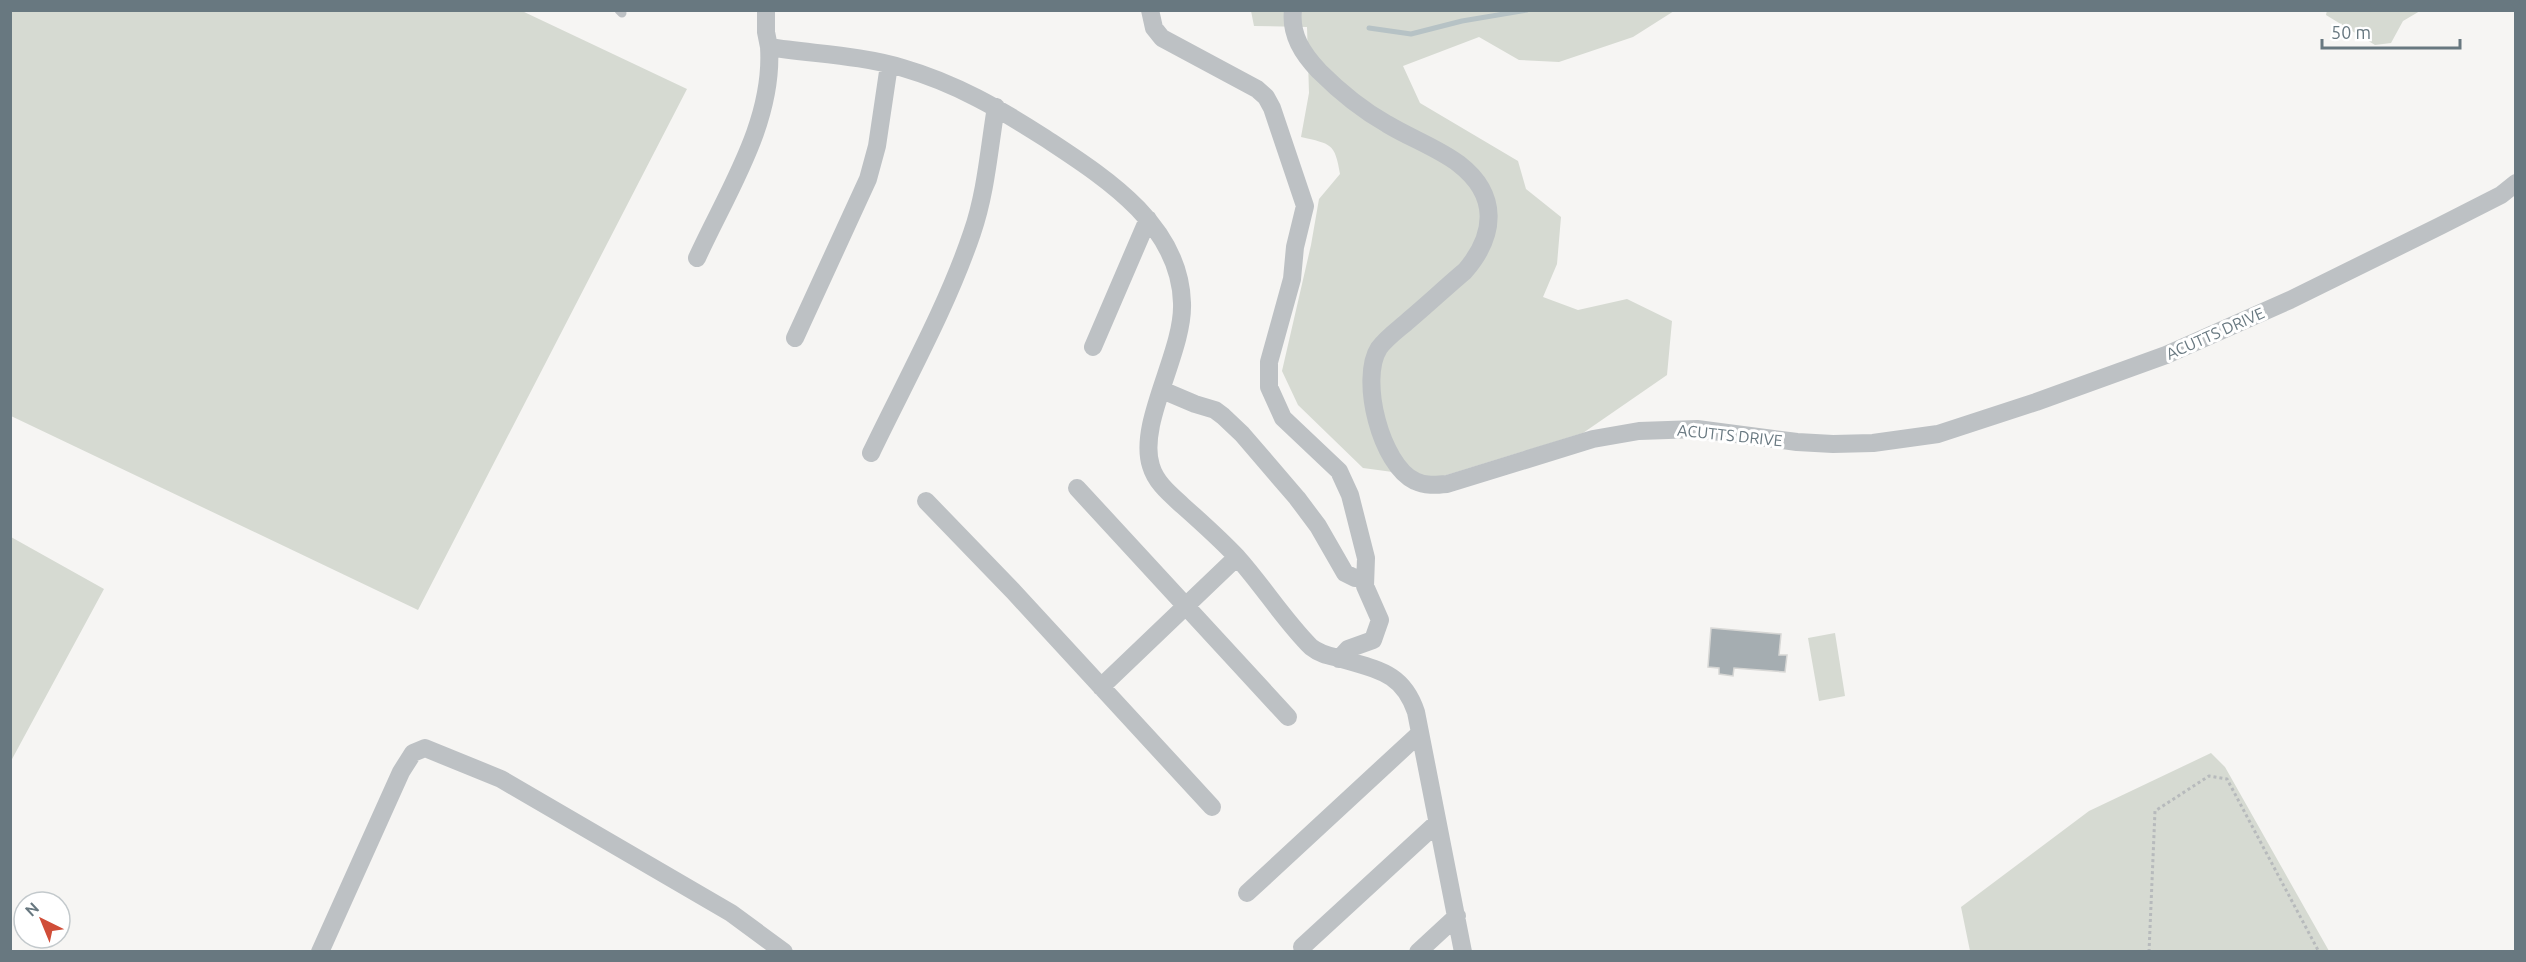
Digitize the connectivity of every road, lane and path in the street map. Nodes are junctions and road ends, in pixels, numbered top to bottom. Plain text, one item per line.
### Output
1 (766, 10) edge
2 (1150, 10) edge
3 (1293, 10) edge
4 (769, 47) junction
5 (889, 65) junction
6 (996, 107) junction
7 (2516, 183) edge
8 (1148, 219) junction
9 (697, 258) dead end
10 (795, 338) dead end
11 (1092, 347) dead end
12 (1162, 390) junction
13 (871, 453) dead end
14 (1077, 488) dead end
15 (926, 501) dead end
16 (1237, 557) junction
17 (1365, 577) junction
18 (1187, 605) junction
19 (1339, 659) junction
20 (1101, 687) junction
21 (1288, 717) dead end
22 (1419, 734) junction
23 (1212, 807) dead end
24 (1437, 823) junction
25 (1247, 893) dead end
26 (1457, 916) junction
27 (1302, 947) dead end
28 (320, 951) edge
29 (784, 951) edge
30 (1418, 951) edge
31 (1463, 951) edge
32 (2149, 951) edge
33 (2319, 951) edge

1 - 4 street
2 - 17 street
3 - 7 street, ACUTTS DRIVE
4 - 5 street
4 - 9 street
5 - 6 street
5 - 10 street
6 - 8 street
6 - 13 street
8 - 11 street
8 - 12 street
12 - 16 street
12 - 17 street
14 - 18 street
15 - 20 street
16 - 18 street
16 - 19 street
17 - 19 street
18 - 20 street
18 - 21 street
19 - 22 street
20 - 23 street
22 - 24 street
22 - 25 street
24 - 26 street
24 - 27 street
26 - 30 street
26 - 31 street
28 - 29 street
32 - 33 path

